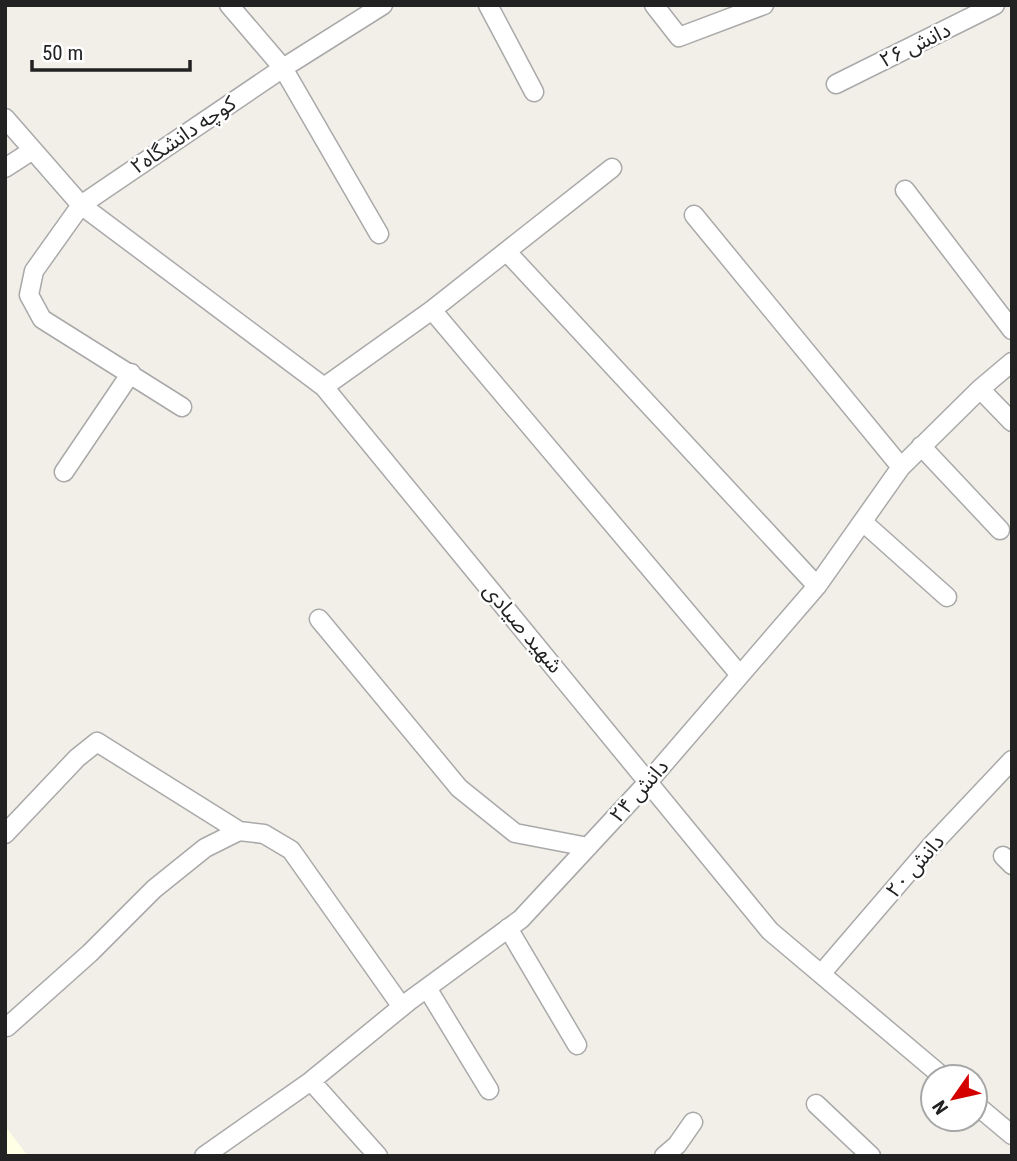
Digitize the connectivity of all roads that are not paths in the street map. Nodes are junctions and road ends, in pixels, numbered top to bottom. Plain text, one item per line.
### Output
1 (229, 5) edge
2 (383, 5) edge
3 (488, 5) edge
4 (654, 5) edge
5 (764, 5) edge
6 (995, 5) edge
7 (283, 68) junction
8 (836, 84) dead end
9 (534, 92) dead end
10 (5, 118) edge
11 (33, 150) junction
12 (5, 168) edge
13 (612, 168) dead end
14 (905, 190) dead end
15 (81, 205) junction
16 (694, 215) dead end
17 (379, 234) dead end
18 (507, 252) junction
19 (432, 310) junction
20 (1012, 330) edge
21 (1012, 362) edge
22 (131, 373) junction
23 (324, 387) junction
24 (980, 389) junction
25 (182, 407) dead end
26 (1012, 422) edge
27 (921, 446) junction
28 (901, 467) junction
29 (64, 472) dead end
30 (863, 522) junction
31 (1000, 530) dead end
32 (817, 586) junction
33 (947, 597) dead end
34 (319, 619) dead end
35 (740, 675) junction
36 (1012, 760) edge
37 (649, 781) junction
38 (239, 831) junction
39 (5, 834) edge
40 (587, 847) junction
41 (508, 928) junction
42 (821, 974) junction
43 (428, 988) junction
44 (402, 1007) junction
45 (8, 1027) dead end
46 (577, 1045) dead end
47 (926, 1063) edge
48 (311, 1082) junction
49 (489, 1090) dead end
50 (816, 1104) dead end
51 (989, 1116) edge
52 (693, 1122) dead end
53 (1012, 1135) edge
54 (204, 1156) edge
55 (378, 1156) edge
56 (664, 1156) edge
57 (871, 1156) edge

1 - 7 street
2 - 7 street, کوچه دانشگاه۲
3 - 9 street
4 - 5 street
6 - 8 street, دانش ۲۶
7 - 15 street, کوچه دانشگاه۲
7 - 17 street
10 - 11 street
11 - 12 street
11 - 15 street
13 - 18 street
14 - 20 street
15 - 22 street
15 - 23 street, شهید صیادی
16 - 28 street
18 - 19 street
18 - 32 street
19 - 23 street
19 - 35 street
21 - 24 street, دانش ۲۴
22 - 25 street
22 - 29 street
23 - 37 street, شهید صیادی
24 - 26 street
24 - 27 street, دانش ۲۴
27 - 28 street, دانش ۲۴
27 - 31 street
28 - 30 street, دانش ۲۴
30 - 32 street, دانش ۲۴
30 - 33 street
32 - 35 street, دانش ۲۴
34 - 40 street
35 - 37 street, دانش ۲۴
36 - 42 street, دانش ۲۰
37 - 40 street, دانش ۲۴
37 - 42 street, شهید صیادی
38 - 39 street
38 - 44 street
38 - 45 street
40 - 41 street, دانش ۲۴
41 - 43 street, دانش ۲۴
41 - 46 street
42 - 47 street, شهید صیادی
43 - 44 street, دانش ۲۴
43 - 49 street
44 - 48 street, دانش ۲۴
48 - 54 street, دانش ۲۴
48 - 55 street
50 - 57 street
51 - 53 street
52 - 56 street

